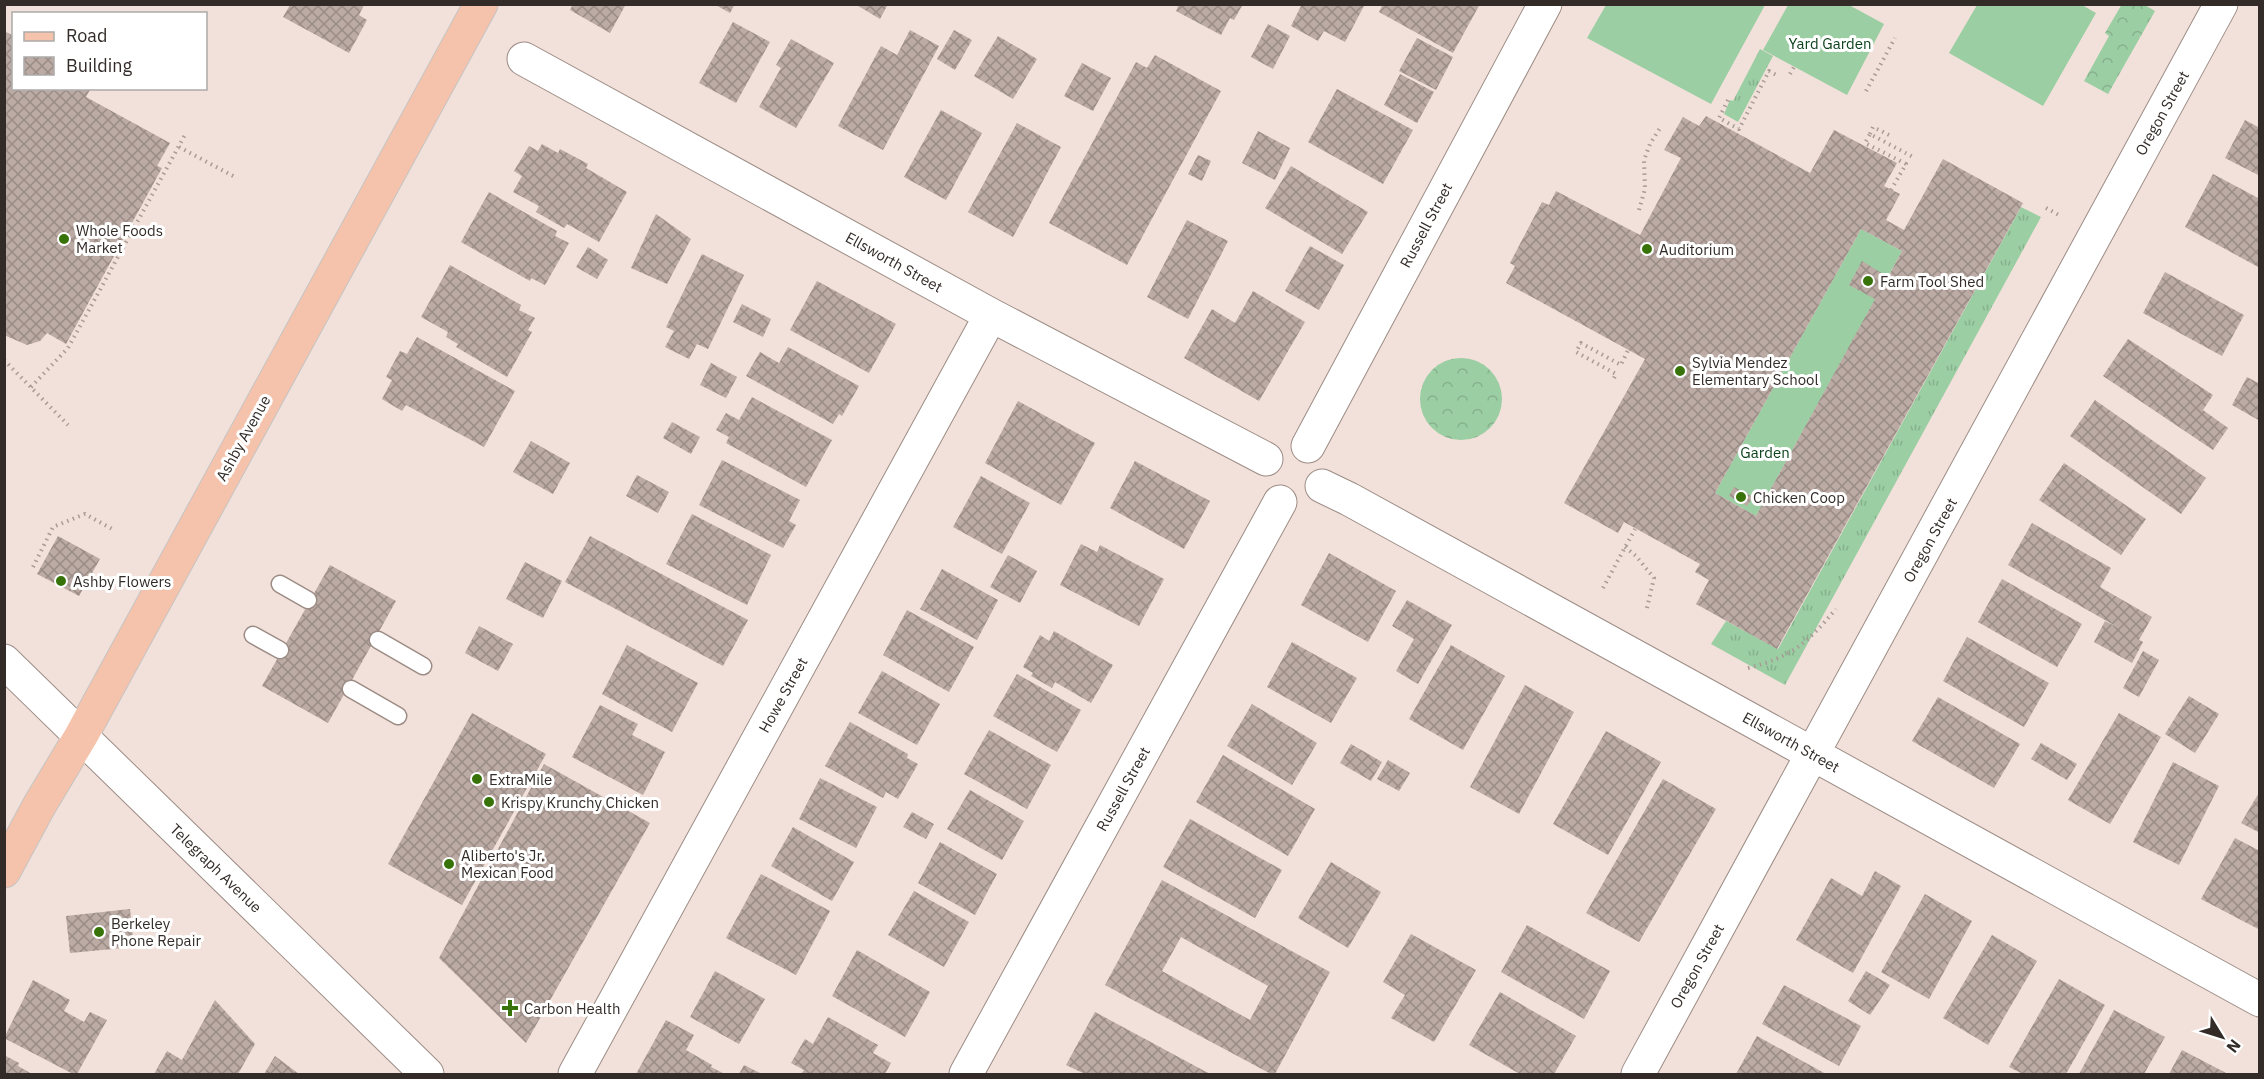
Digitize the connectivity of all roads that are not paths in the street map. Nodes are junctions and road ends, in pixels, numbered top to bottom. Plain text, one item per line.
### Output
1 (481, 4) edge
2 (1545, 4) edge
3 (2221, 4) edge
4 (524, 59) dead end
5 (991, 315) junction
6 (1308, 446) junction
7 (1266, 459) junction
8 (1322, 486) junction
9 (1280, 502) junction
10 (280, 584) dead end
11 (308, 600) dead end
12 (253, 635) dead end
13 (378, 640) dead end
14 (280, 650) dead end
15 (4, 661) edge
16 (423, 666) dead end
17 (351, 689) dead end
18 (398, 716) dead end
19 (81, 736) junction
20 (1813, 755) junction
21 (4, 871) edge
22 (2259, 1000) edge
23 (427, 1074) edge
24 (574, 1074) edge
25 (966, 1074) edge
26 (1638, 1074) edge

1 - 19 main road, Ashby Avenue
2 - 6 street, Russell Street
3 - 20 street, Oregon Street
4 - 5 street, Ellsworth Street
5 - 7 street, Ellsworth Street
5 - 24 street, Howe Street
6 - 7 street
6 - 8 street
7 - 9 street
8 - 9 street
8 - 20 street, Ellsworth Street
9 - 25 street, Russell Street
10 - 11 lane
12 - 14 lane
13 - 16 lane
15 - 19 street, Telegraph Avenue
17 - 18 lane
19 - 21 main road, Ashby Avenue
19 - 23 street, Telegraph Avenue
20 - 22 street, Ellsworth Street
20 - 26 street, Oregon Street

